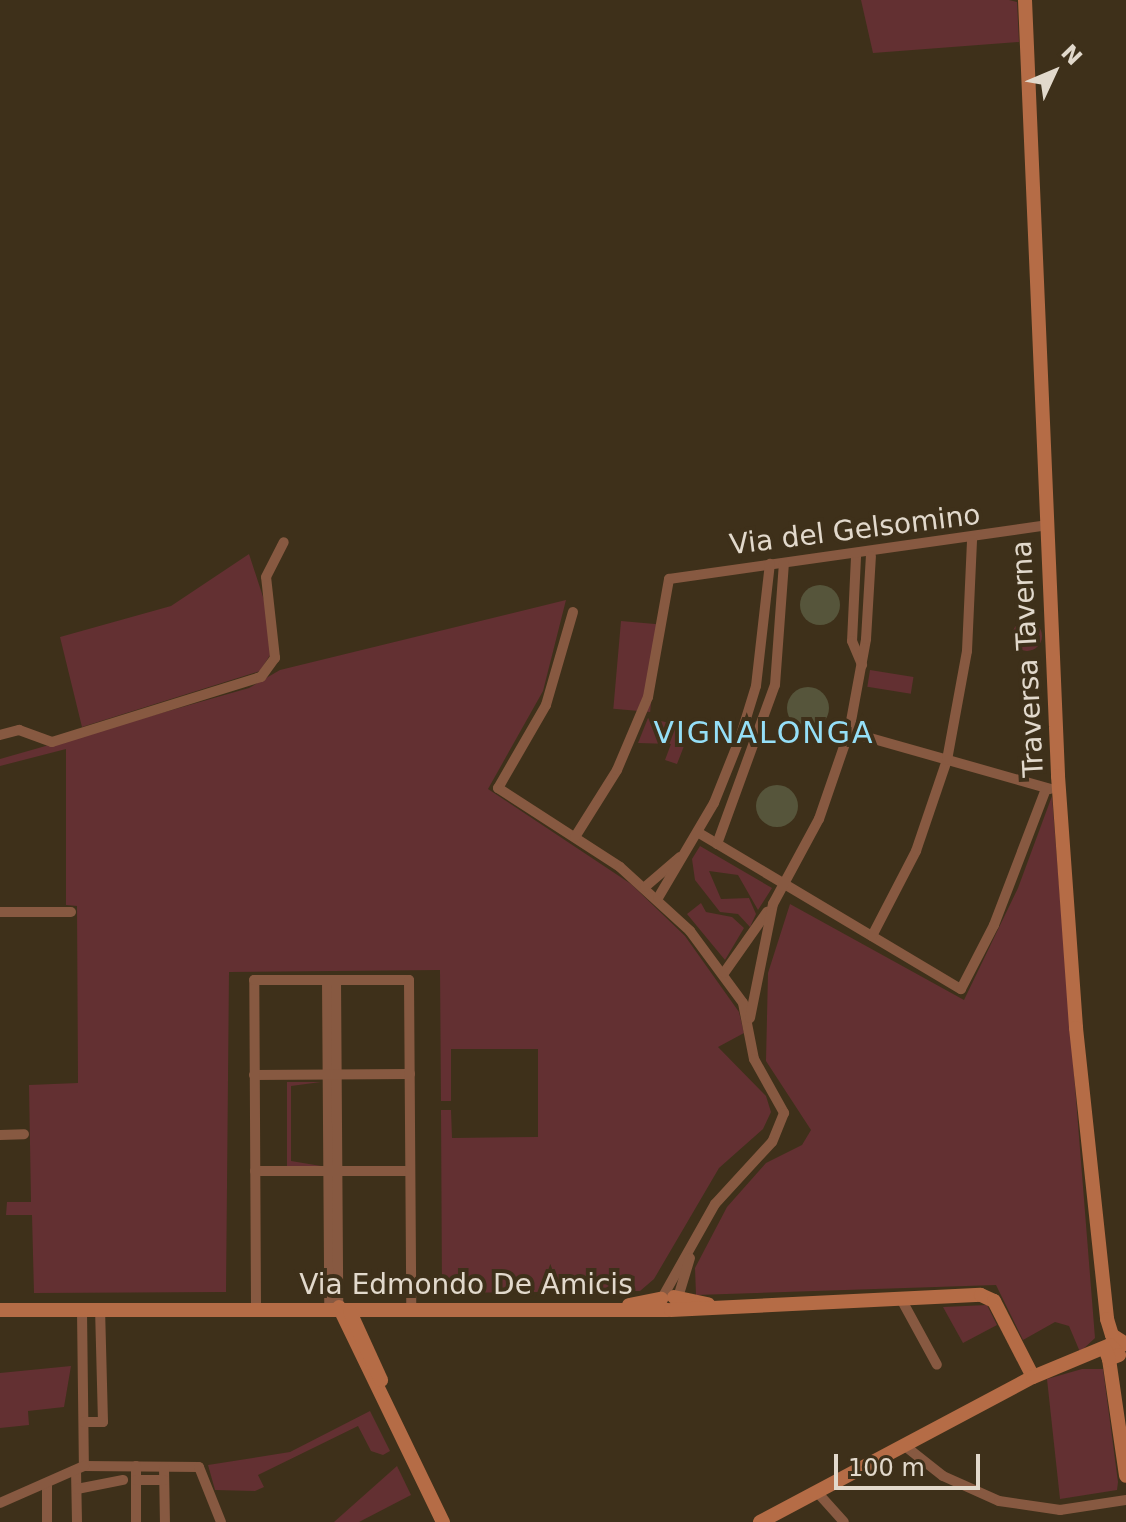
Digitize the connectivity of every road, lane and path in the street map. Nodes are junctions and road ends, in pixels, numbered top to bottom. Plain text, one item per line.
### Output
1 (1025, 0) edge
2 (1048, 525) junction
3 (972, 540) junction
4 (284, 542) dead end
5 (871, 556) junction
6 (856, 557) junction
7 (784, 563) junction
8 (770, 564) junction
9 (573, 612) dead end
10 (762, 648) junction
11 (780, 652) junction
12 (862, 667) junction
13 (849, 732) junction
14 (0, 735) edge
15 (740, 738) junction
16 (759, 746) junction
17 (947, 760) junction
18 (1053, 790) junction
19 (699, 833) junction
20 (575, 837) junction
21 (717, 844) junction
22 (687, 850) junction
23 (784, 885) junction
24 (645, 887) junction
25 (658, 898) junction
26 (773, 904) junction
27 (0, 912) edge
28 (71, 912) dead end
29 (872, 936) junction
30 (724, 973) junction
31 (332, 980) junction
32 (750, 1020) junction
33 (332, 1074) junction
34 (410, 1074) junction
35 (254, 1075) junction
36 (24, 1134) dead end
37 (0, 1135) edge
38 (255, 1171) junction
39 (333, 1171) junction
40 (410, 1171) junction
41 (696, 1241) junction
42 (900, 1297) junction
43 (670, 1301) junction
44 (411, 1304) junction
45 (752, 1306) junction
46 (260, 1308) junction
47 (341, 1308) junction
48 (0, 1310) edge
49 (100, 1310) junction
50 (82, 1311) junction
51 (366, 1313) junction
52 (100, 1327) junction
53 (82, 1328) junction
54 (365, 1341) junction
55 (1112, 1350) edge
56 (937, 1365) dead end
57 (1033, 1377) junction
58 (84, 1422) junction
59 (402, 1437) junction
60 (905, 1446) junction
61 (136, 1466) junction
62 (164, 1467) junction
63 (80, 1468) junction
64 (1126, 1476) edge
65 (123, 1480) dead end
66 (136, 1480) junction
67 (164, 1480) junction
68 (47, 1486) junction
69 (77, 1489) junction
70 (817, 1492) junction
71 (1126, 1500) edge
72 (0, 1503) edge
73 (47, 1522) edge
74 (77, 1522) edge
75 (136, 1522) edge
76 (165, 1522) edge
77 (221, 1522) edge
78 (443, 1522) edge
79 (760, 1522) edge
80 (844, 1522) edge

1 - 2 main road
2 - 3 street, Via del Gelsomino
2 - 18 main road
3 - 5 street, Via del Gelsomino
3 - 17 street
4 - 14 street
5 - 6 street, Via del Gelsomino
5 - 12 street
6 - 7 street, Via del Gelsomino
6 - 12 street
7 - 8 street, Via del Gelsomino
7 - 11 street
8 - 10 street
8 - 20 street, Via del Gelsomino
9 - 20 street
10 - 11 street
10 - 15 street
11 - 16 street
12 - 13 street
13 - 17 street
13 - 23 street
15 - 16 street
15 - 19 street
16 - 21 street
17 - 18 street
17 - 29 street
18 - 29 street
18 - 55 main road
19 - 21 street
19 - 22 street
20 - 24 street
21 - 23 street
22 - 24 street
22 - 25 street
23 - 26 street
23 - 29 street
24 - 25 street
25 - 30 street
26 - 30 street
26 - 32 street
27 - 28 street
30 - 32 street
31 - 33 street
31 - 34 street
31 - 35 street
32 - 41 street
33 - 34 street
33 - 35 street
33 - 39 street
34 - 40 street
35 - 38 street
36 - 37 street
38 - 39 street
38 - 46 street
39 - 40 street
39 - 47 street
40 - 44 street
41 - 43 street
41 - 43 street
42 - 45 main road
42 - 56 street
42 - 57 main road
43 - 44 main road, Via Edmondo De Amicis
43 - 45 main road
43 - 45 main road
43 - 51 main road, Via Edmondo De Amicis
44 - 47 main road, Via Edmondo De Amicis
46 - 47 main road, Via Edmondo De Amicis
46 - 49 main road, Via Edmondo De Amicis
47 - 51 main road, Via Edmondo De Amicis
47 - 54 main road
47 - 59 main road
48 - 50 main road, Via Edmondo De Amicis
49 - 50 main road, Via Edmondo De Amicis
49 - 52 street
50 - 53 street
51 - 54 main road
52 - 53 street
52 - 58 street
53 - 58 street
54 - 59 main road
55 - 57 main road
55 - 64 main road
57 - 60 main road
58 - 63 street
59 - 78 main road
60 - 70 main road
60 - 71 street
61 - 62 street
61 - 63 street
61 - 66 street
62 - 67 street
62 - 77 street
63 - 68 street
63 - 69 street
65 - 69 street
66 - 67 street
66 - 75 street
67 - 76 street
68 - 72 street
68 - 73 street
69 - 74 street
70 - 79 main road
70 - 80 street

